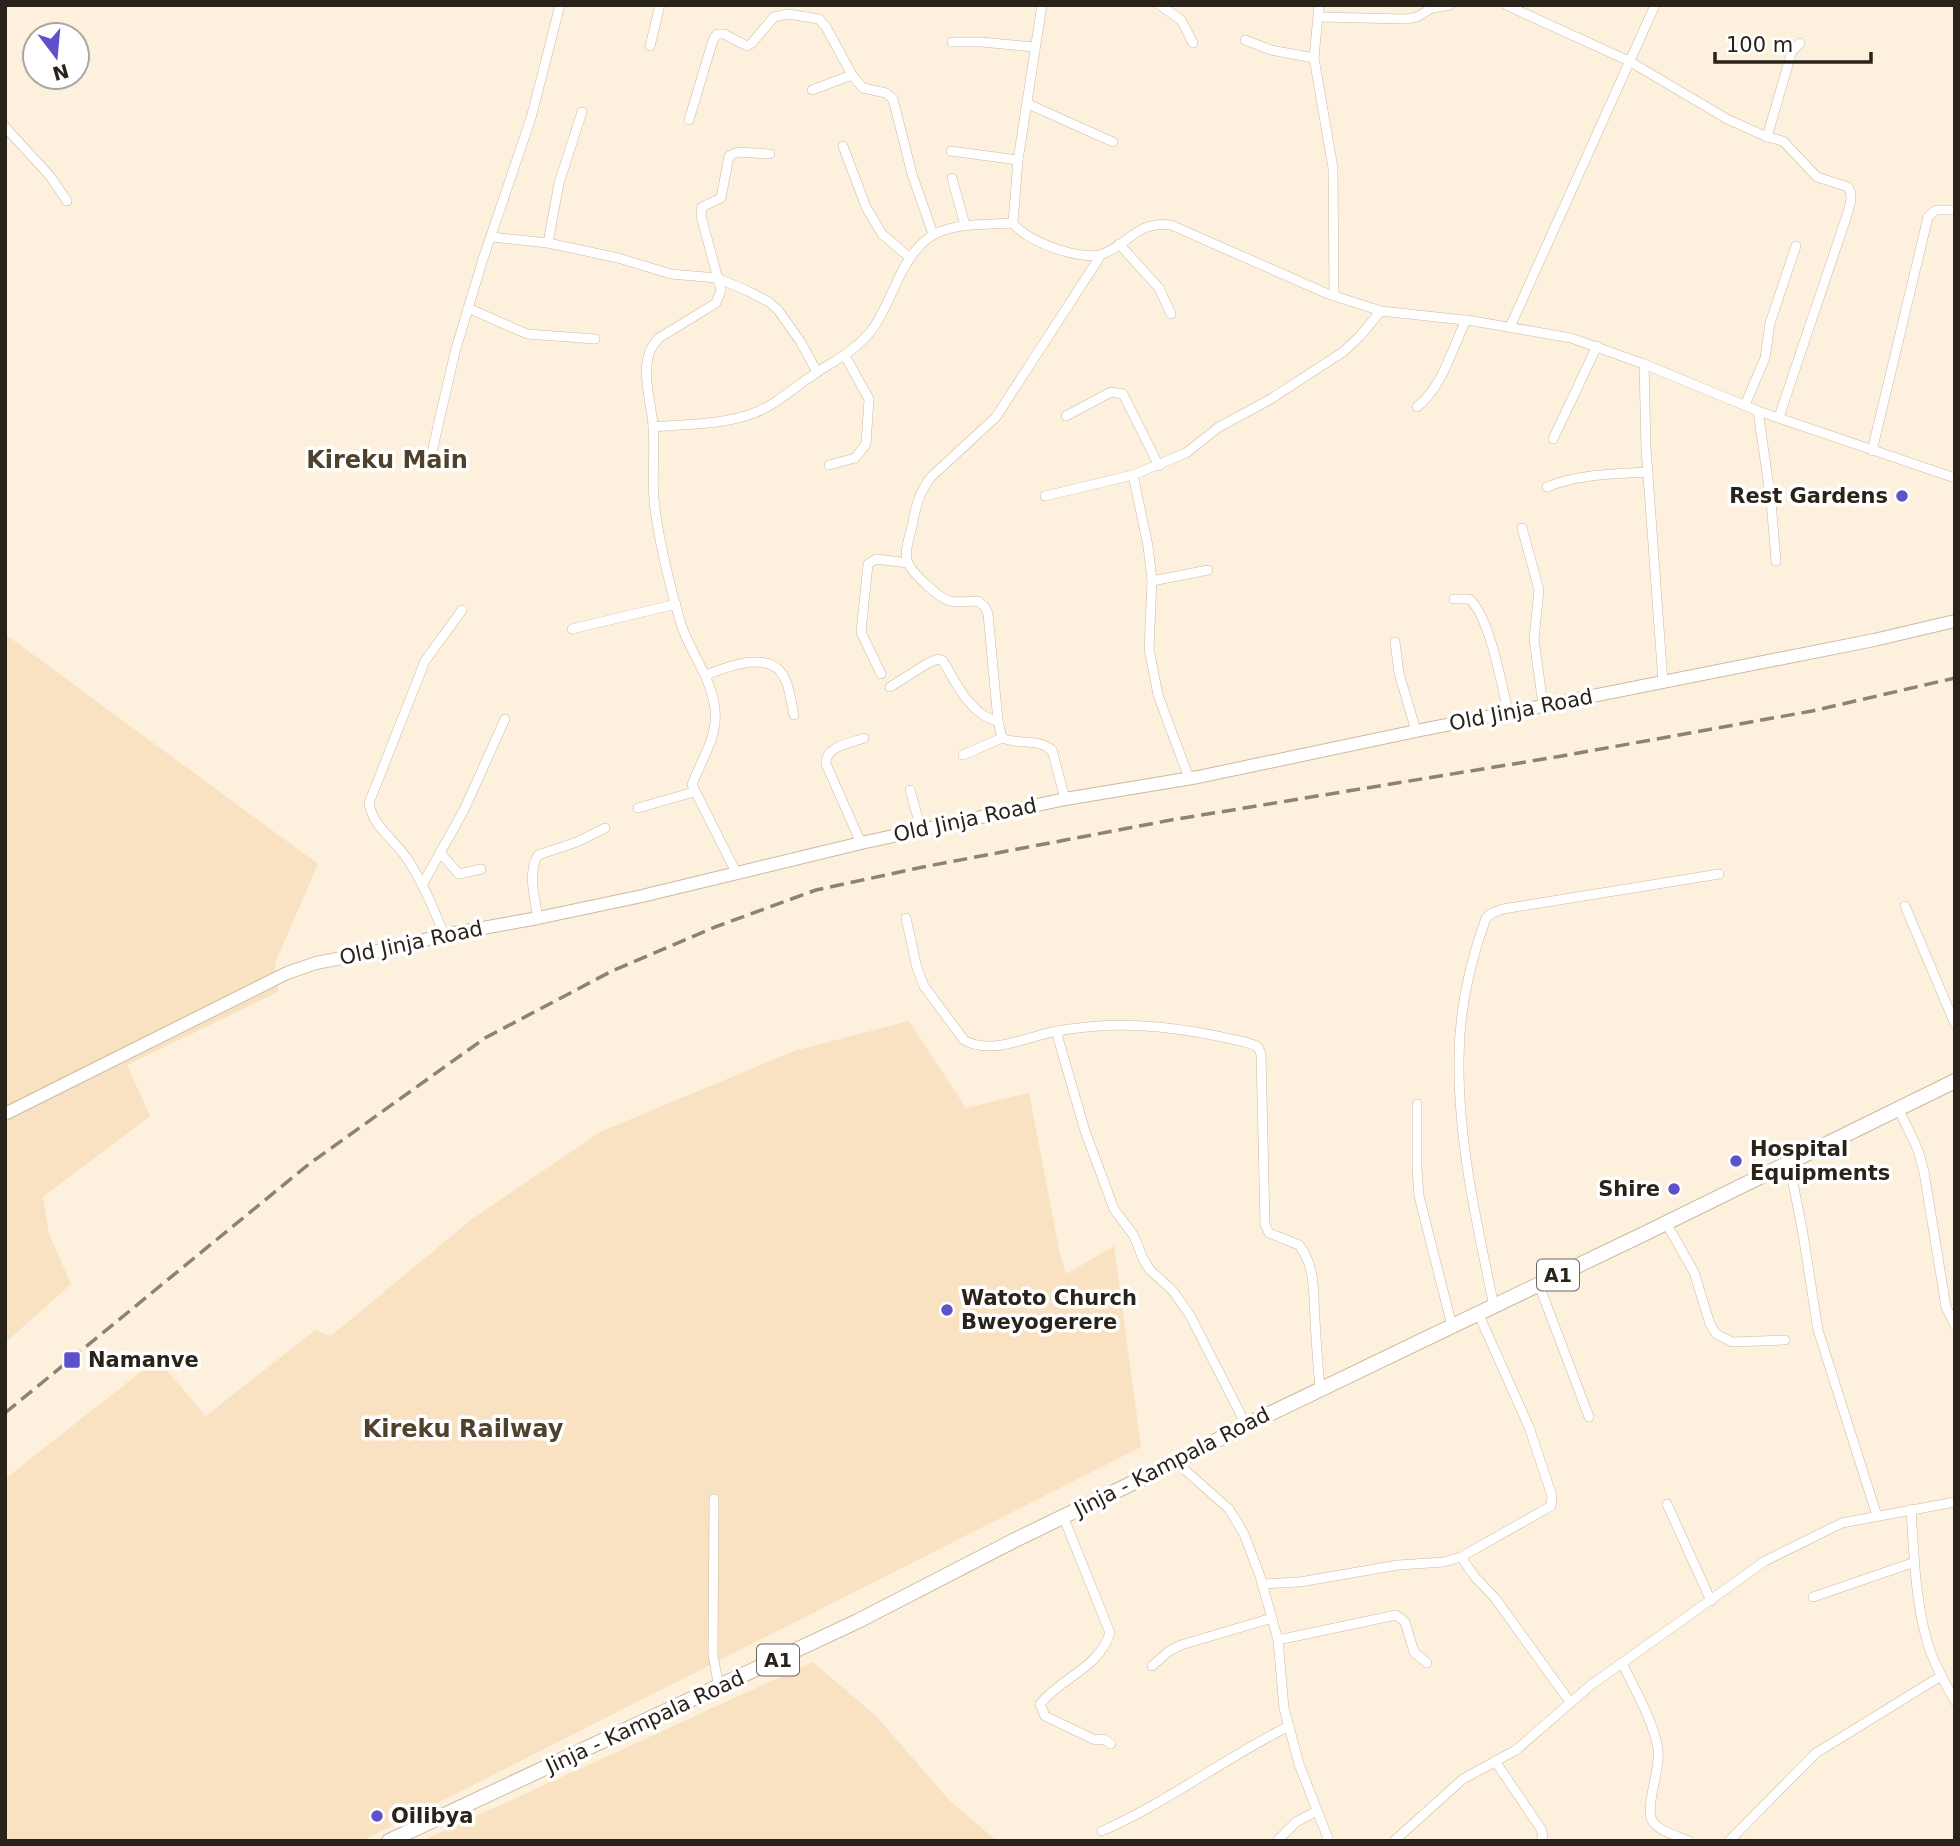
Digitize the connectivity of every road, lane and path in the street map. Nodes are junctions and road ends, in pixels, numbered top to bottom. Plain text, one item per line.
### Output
1 (560, 5) edge
2 (660, 5) edge
3 (776, 5) edge
4 (1042, 5) edge
5 (1160, 5) edge
6 (1319, 5) edge
7 (1450, 5) edge
8 (1506, 5) edge
9 (1655, 5) edge
10 (774, 17) junction
11 (1318, 17) junction
12 (1245, 40) dead end
13 (952, 42) dead end
14 (1193, 43) dead end
15 (1800, 43) dead end
16 (650, 46) dead end
17 (1034, 47) junction
18 (1314, 58) junction
19 (1629, 61) junction
20 (852, 75) junction
21 (812, 90) dead end
22 (1028, 104) junction
23 (582, 112) dead end
24 (689, 120) dead end
25 (5, 127) edge
26 (1767, 137) junction
27 (1114, 142) dead end
28 (843, 146) dead end
29 (951, 151) dead end
30 (770, 154) dead end
31 (1018, 160) junction
32 (952, 178) dead end
33 (66, 201) dead end
34 (1955, 210) edge
35 (1013, 223) junction
36 (965, 225) junction
37 (933, 234) junction
38 (492, 237) junction
39 (548, 243) junction
40 (1119, 244) junction
41 (1796, 246) dead end
42 (1101, 255) junction
43 (909, 257) junction
44 (717, 278) junction
45 (1334, 295) junction
46 (468, 308) junction
47 (1381, 311) junction
48 (1171, 314) dead end
49 (1466, 320) junction
50 (1510, 327) junction
51 (595, 339) dead end
52 (1597, 346) junction
53 (845, 356) junction
54 (1644, 364) junction
55 (817, 372) junction
56 (1745, 405) junction
57 (1417, 407) dead end
58 (1758, 411) junction
59 (1066, 416) dead end
60 (1779, 417) junction
61 (653, 427) junction
62 (1553, 439) dead end
63 (1872, 451) junction
64 (829, 465) dead end
65 (429, 466) dead end
66 (1159, 466) junction
67 (1648, 472) junction
68 (1133, 475) junction
69 (1955, 478) edge
70 (1547, 487) dead end
71 (1045, 496) dead end
72 (1522, 528) dead end
73 (1776, 561) dead end
74 (908, 563) junction
75 (1208, 570) dead end
76 (1153, 581) junction
77 (1454, 599) dead end
78 (676, 604) junction
79 (462, 610) dead end
80 (1955, 621) edge
81 (572, 629) dead end
82 (1395, 642) dead end
83 (881, 674) dead end
84 (706, 676) junction
85 (1663, 682) junction
86 (891, 687) dead end
87 (1543, 705) junction
88 (1508, 712) junction
89 (794, 715) dead end
90 (505, 719) dead end
91 (998, 721) junction
92 (1416, 731) junction
93 (864, 738) dead end
94 (1002, 738) junction
95 (963, 755) dead end
96 (1189, 778) junction
97 (910, 790) dead end
98 (694, 792) junction
99 (1065, 799) junction
100 (638, 808) dead end
101 (605, 828) dead end
102 (921, 830) junction
103 (861, 844) junction
104 (441, 854) junction
105 (481, 869) dead end
106 (737, 874) junction
107 (1719, 874) dead end
108 (422, 885) junction
109 (1905, 906) dead end
110 (538, 918) junction
111 (906, 919) dead end
112 (444, 934) junction
113 (1955, 1024) edge
114 (1055, 1031) junction
115 (1955, 1081) edge
116 (1417, 1104) dead end
117 (1898, 1108) junction
118 (5, 1114) edge
119 (1788, 1162) junction
120 (1667, 1223) junction
121 (1539, 1285) junction
122 (1494, 1306) junction
123 (1478, 1313) junction
124 (1955, 1325) edge
125 (1452, 1326) junction
126 (1785, 1340) dead end
127 (1320, 1389) junction
128 (1589, 1417) dead end
129 (1246, 1425) junction
130 (1177, 1462) junction
131 (714, 1499) dead end
132 (1955, 1502) edge
133 (1667, 1504) dead end
134 (1911, 1509) junction
135 (1877, 1516) junction
136 (1063, 1517) junction
137 (1461, 1557) junction
138 (1915, 1563) junction
139 (1262, 1584) junction
140 (1813, 1597) dead end
141 (1711, 1601) junction
142 (1272, 1618) junction
143 (1278, 1640) junction
144 (1427, 1663) dead end
145 (1622, 1663) junction
146 (1152, 1666) dead end
147 (1941, 1676) junction
148 (719, 1688) junction
149 (1955, 1701) edge
150 (1570, 1702) junction
151 (1289, 1726) junction
152 (1111, 1744) dead end
153 (1495, 1761) junction
154 (1317, 1811) junction
155 (1102, 1831) dead end
156 (389, 1841) edge
157 (1277, 1841) edge
158 (1329, 1841) edge
159 (1394, 1841) edge
160 (1541, 1841) edge
161 (1689, 1841) edge
162 (1729, 1841) edge

1 - 38 street
2 - 16 street
3 - 10 street
4 - 17 street
5 - 14 street
6 - 11 street
7 - 11 street
8 - 19 street
9 - 19 street
10 - 20 street
10 - 24 street
11 - 18 street
12 - 18 street
13 - 17 street
15 - 26 street
17 - 22 street
18 - 45 street
19 - 26 street
19 - 50 street
20 - 21 street
20 - 37 street
22 - 27 street
22 - 31 street
23 - 39 street
25 - 33 street
26 - 60 street
28 - 43 street
29 - 31 street
30 - 44 street
31 - 35 street
32 - 36 street
34 - 63 street
35 - 36 street
35 - 42 street
36 - 37 street
37 - 43 street
38 - 39 street
38 - 46 street
39 - 44 street
40 - 42 street
40 - 45 street
40 - 48 street
41 - 56 street
42 - 74 street
43 - 53 street
44 - 55 street
44 - 61 street
45 - 47 street
46 - 51 street
46 - 65 street
47 - 49 street
47 - 66 street
49 - 50 street
49 - 57 street
50 - 52 street
52 - 54 street
52 - 62 street
53 - 55 street
53 - 64 street
54 - 56 street
54 - 67 street
55 - 61 street
56 - 58 street
58 - 60 street
58 - 73 street
59 - 66 street
60 - 63 street
61 - 78 street
63 - 69 street
66 - 68 street
67 - 70 street
67 - 85 street
68 - 71 street
68 - 76 street
72 - 87 street
74 - 83 street
74 - 91 street
75 - 76 street
76 - 96 street
77 - 88 street
78 - 81 street
78 - 84 street
79 - 108 street
80 - 85 main road, Old Jinja Road
82 - 92 street
84 - 89 street
84 - 98 street
85 - 87 main road, Old Jinja Road
86 - 91 street
87 - 88 main road, Old Jinja Road
88 - 92 main road, Old Jinja Road
90 - 104 street
91 - 94 street
92 - 96 main road, Old Jinja Road
93 - 103 street
94 - 95 street
94 - 99 street
96 - 99 main road, Old Jinja Road
97 - 102 street
98 - 100 street
98 - 106 street
99 - 102 main road, Old Jinja Road
101 - 110 street
102 - 103 main road, Old Jinja Road
103 - 106 main road, Old Jinja Road
104 - 105 street
104 - 108 street
106 - 110 main road, Old Jinja Road
107 - 122 street
108 - 112 street
109 - 113 street
110 - 112 main road, Old Jinja Road
111 - 114 street
112 - 118 main road, Old Jinja Road
114 - 127 street
114 - 129 street
115 - 117 highway, Jinja - Kampala Road / A1
116 - 125 street
117 - 119 highway, Jinja - Kampala Road / A1
117 - 124 street
119 - 120 highway, Jinja - Kampala Road / A1
119 - 135 street
120 - 121 highway, Jinja - Kampala Road / A1
120 - 126 street
121 - 122 highway, Jinja - Kampala Road / A1
121 - 128 street
122 - 123 highway, Jinja - Kampala Road / A1
123 - 125 highway, Jinja - Kampala Road / A1
123 - 137 street
125 - 127 highway, Jinja - Kampala Road / A1
127 - 129 highway, Jinja - Kampala Road / A1
129 - 130 highway, Jinja - Kampala Road / A1
130 - 136 highway, Jinja - Kampala Road / A1
130 - 139 street
131 - 148 street
132 - 134 street
133 - 141 street
134 - 135 street
134 - 138 street
135 - 141 street
136 - 148 highway, Jinja - Kampala Road / A1
136 - 152 street
137 - 139 street
137 - 150 street
138 - 140 street
138 - 147 street
139 - 142 street
141 - 145 street
142 - 143 street
142 - 146 street
143 - 144 street
143 - 151 street
145 - 150 street
145 - 161 street
147 - 149 street
147 - 162 street
148 - 156 highway, Jinja - Kampala Road / A1
150 - 153 street
151 - 154 street
151 - 155 street
153 - 159 street
153 - 160 street
154 - 157 street
154 - 158 street

